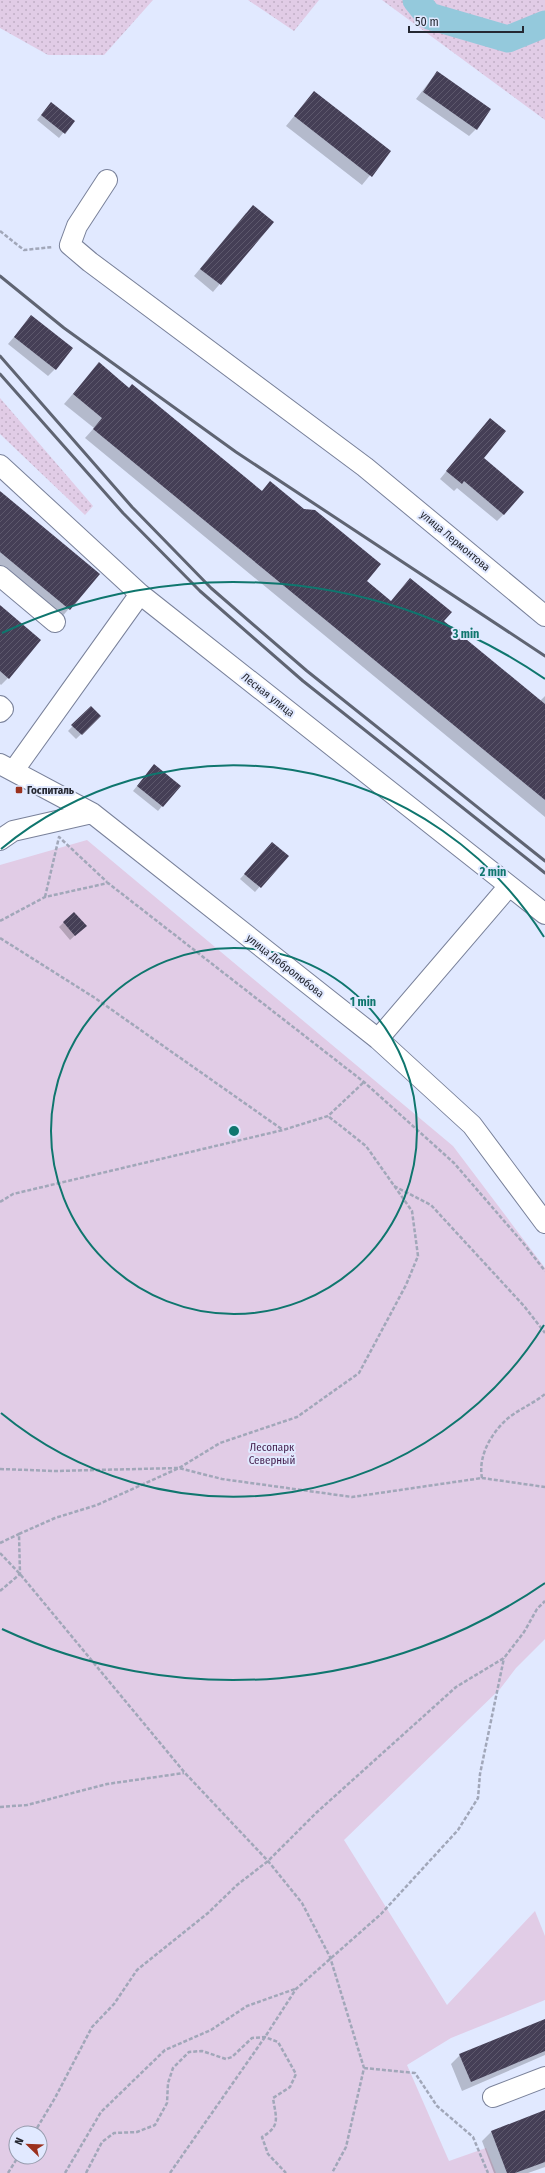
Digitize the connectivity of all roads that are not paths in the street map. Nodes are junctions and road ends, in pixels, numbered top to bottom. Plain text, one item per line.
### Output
1 (107, 180) dead end
2 (0, 464) edge
3 (0, 576) edge
4 (140, 594) junction
5 (545, 616) edge
6 (55, 622) dead end
7 (0, 706) edge
8 (0, 712) edge
9 (7, 767) edge
10 (92, 813) junction
11 (0, 840) edge
12 (509, 886) junction
13 (545, 914) edge
14 (378, 1039) junction
15 (545, 1222) edge
16 (545, 2077) edge
17 (493, 2097) dead end

1 - 5 street, улица Лермонтова
2 - 4 street, Лесная улица
3 - 6 street
4 - 9 street
4 - 12 street, Лесная улица
7 - 8 street
9 - 10 street, улица Добролюбова
10 - 11 street
10 - 14 street, улица Добролюбова
12 - 13 street, Лесная улица
12 - 14 street
14 - 15 street, улица Добролюбова
16 - 17 street

